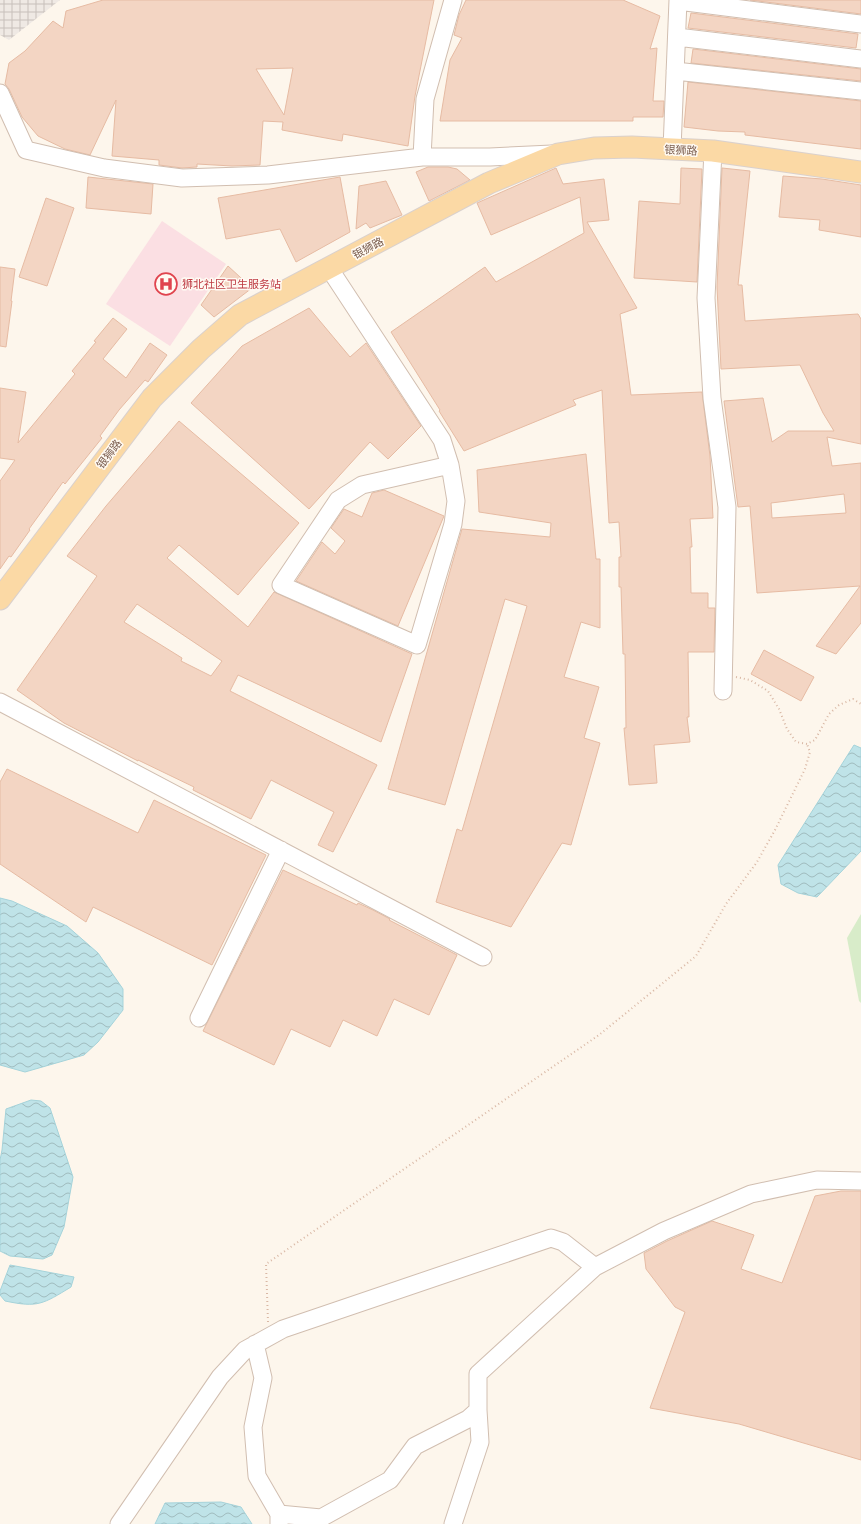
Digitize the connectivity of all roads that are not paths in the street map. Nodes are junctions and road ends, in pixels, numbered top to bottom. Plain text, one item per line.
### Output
1 (453, 0) edge
2 (678, 0) edge
3 (861, 24) edge
4 (677, 37) junction
5 (861, 59) edge
6 (675, 71) junction
7 (861, 91) edge
8 (0, 93) edge
9 (672, 149) junction
10 (713, 151) junction
11 (558, 154) junction
12 (422, 157) junction
13 (861, 172) edge
14 (329, 268) junction
15 (450, 465) junction
16 (0, 599) edge
17 (723, 691) dead end
18 (0, 702) edge
19 (281, 850) junction
20 (483, 957) dead end
21 (199, 1018) dead end
22 (861, 1181) edge
23 (595, 1267) junction
24 (262, 1340) junction
25 (478, 1410) junction
26 (279, 1519) edge
27 (119, 1524) edge
28 (453, 1524) edge

1 - 12 street
2 - 3 street
2 - 4 street
4 - 5 street
4 - 6 street
6 - 7 street
6 - 9 street
8 - 12 street
9 - 10 main road, 银狮路
9 - 11 main road, 银狮路
10 - 13 main road, 银狮路
10 - 17 street
11 - 12 street
11 - 14 main road, 银狮路
14 - 15 street
14 - 16 main road, 银狮路
15 - 15 street
18 - 19 street
19 - 20 street
19 - 21 street
22 - 23 street
23 - 24 street
23 - 25 street
24 - 26 street
24 - 27 street
25 - 26 street
25 - 28 street

